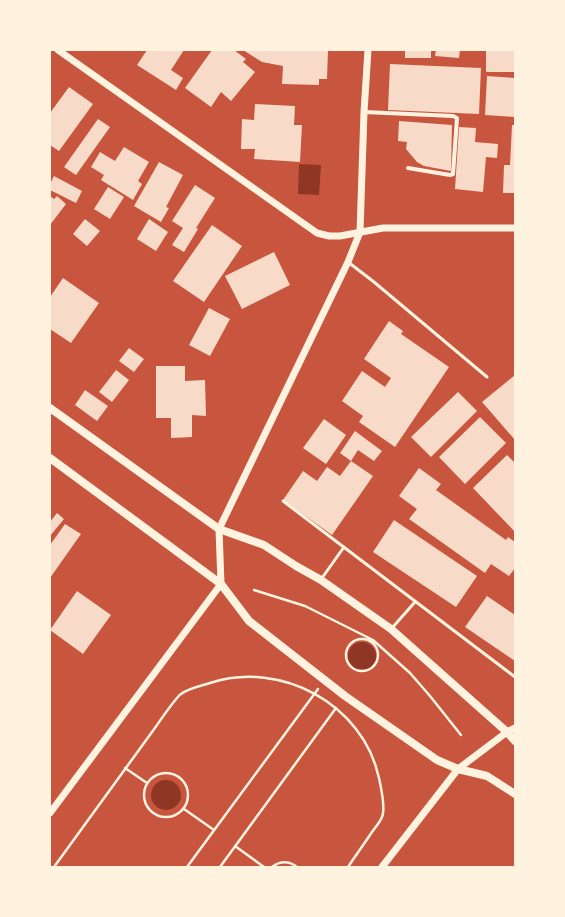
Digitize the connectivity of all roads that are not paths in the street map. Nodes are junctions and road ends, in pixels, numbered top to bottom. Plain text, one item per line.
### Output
1 (58, 50) edge
2 (368, 50) edge
3 (364, 112) junction
4 (408, 168) dead end
5 (515, 228) edge
6 (360, 232) junction
7 (348, 262) junction
8 (487, 376) dead end
9 (50, 408) edge
10 (50, 458) edge
11 (282, 501) dead end
12 (219, 529) junction
13 (344, 548) junction
14 (321, 580) junction
15 (221, 584) junction
16 (416, 602) junction
17 (391, 629) junction
18 (515, 677) edge
19 (511, 730) edge
20 (515, 741) edge
21 (458, 769) junction
22 (515, 794) edge
23 (50, 813) edge
24 (382, 867) edge

1 - 6 street
2 - 3 street
3 - 4 street
3 - 6 street
5 - 6 street
6 - 7 street
7 - 8 lane
7 - 12 street
9 - 12 main road
10 - 15 main road
11 - 13 lane
12 - 14 main road
12 - 15 street
13 - 14 lane
13 - 16 lane
14 - 17 main road
15 - 21 main road
15 - 23 street
16 - 17 lane
16 - 18 lane
17 - 19 main road
19 - 20 main road
19 - 21 street
21 - 22 main road
21 - 24 street

